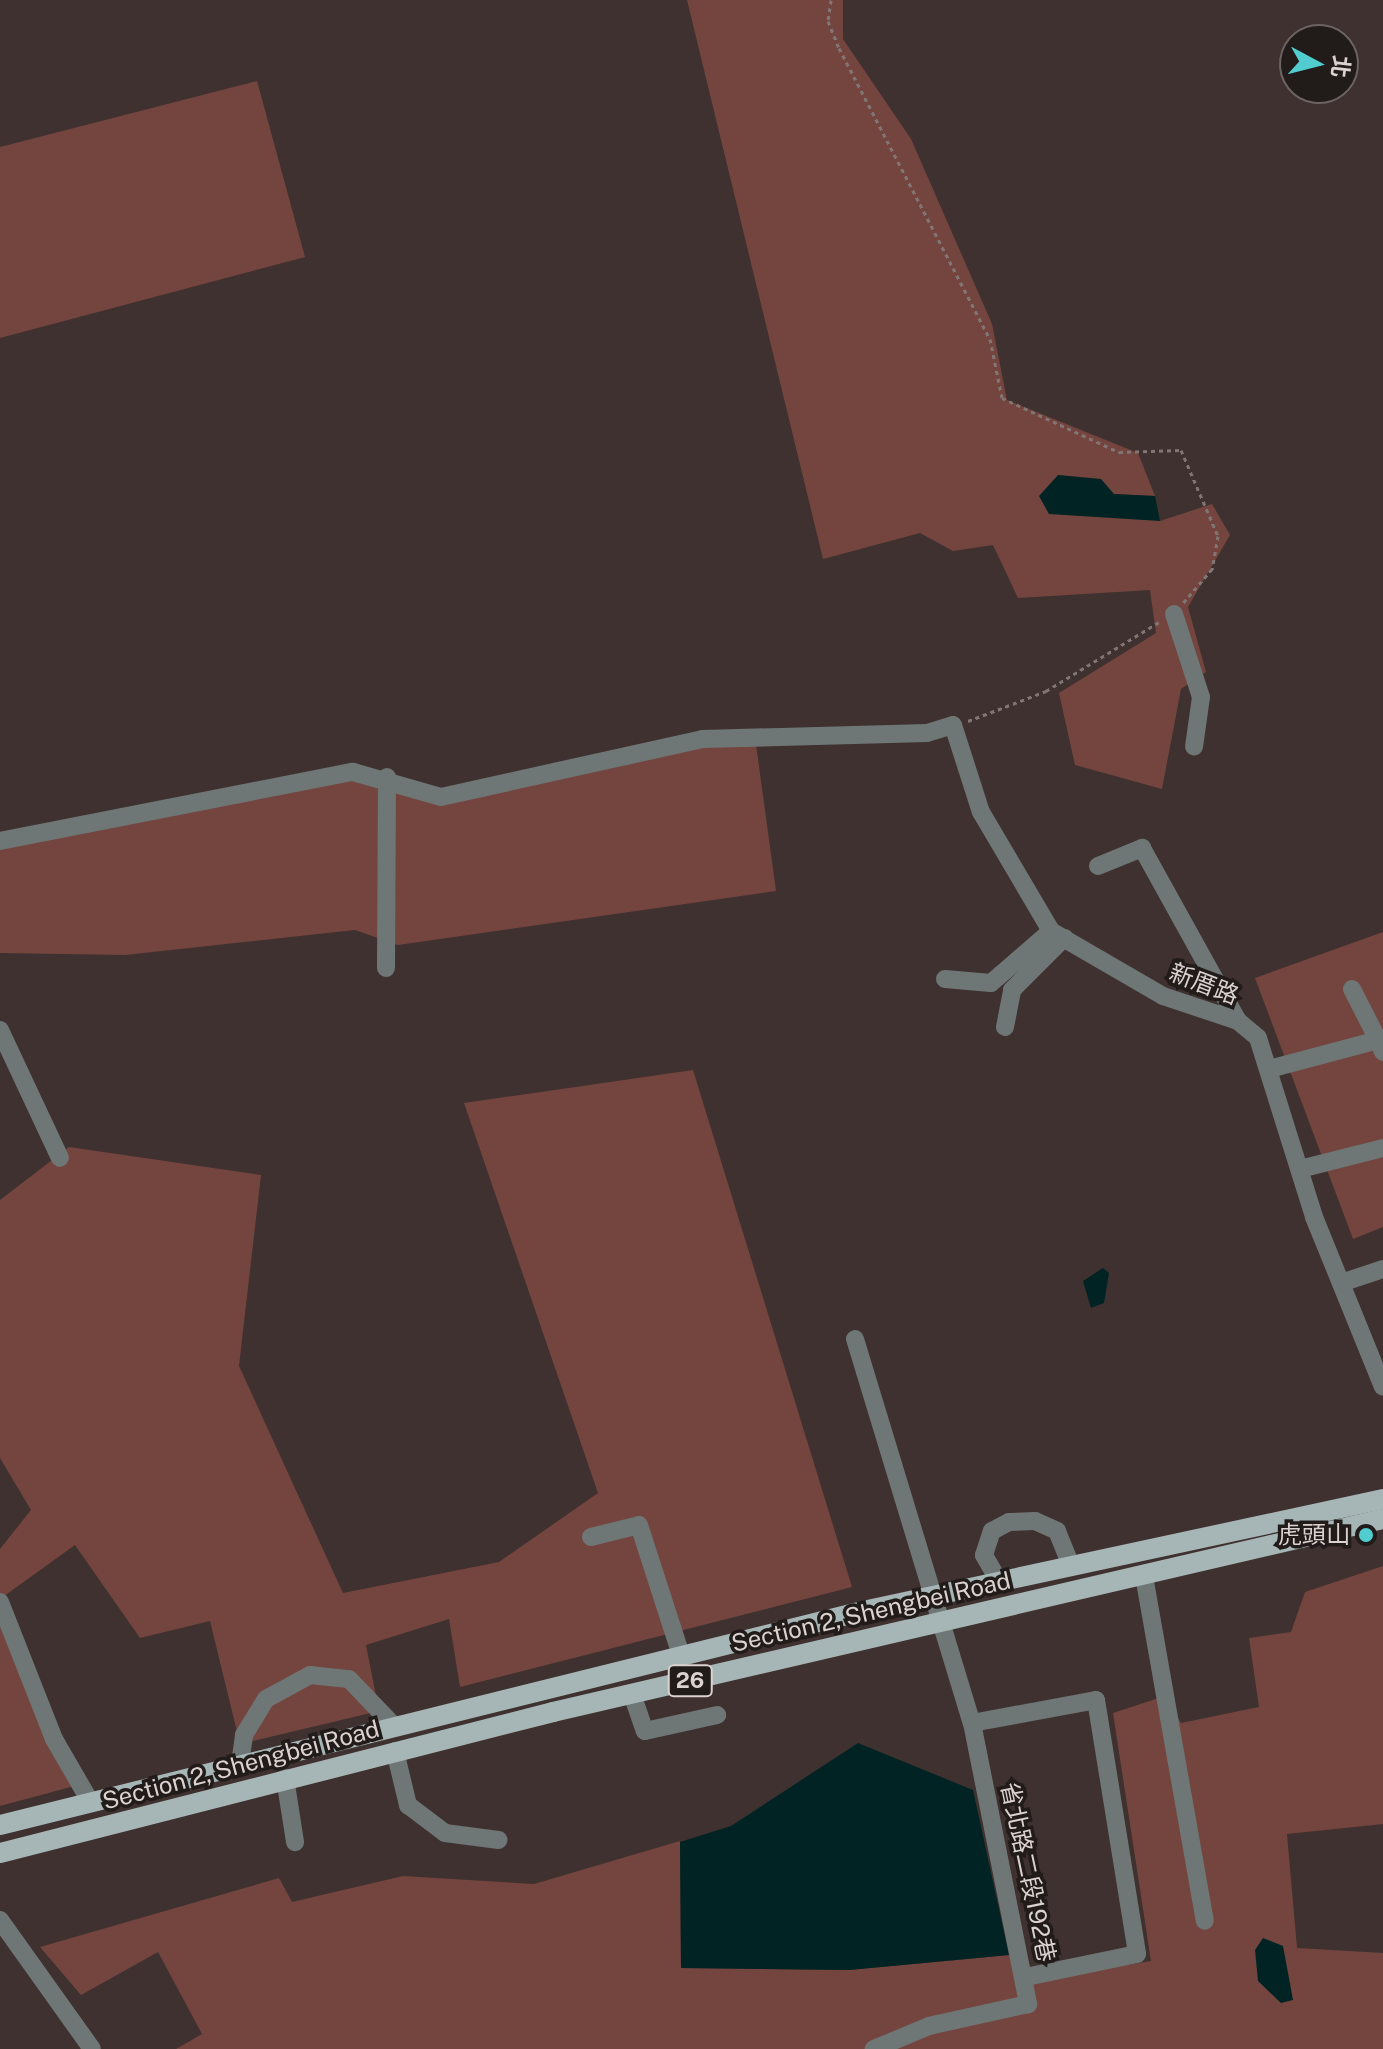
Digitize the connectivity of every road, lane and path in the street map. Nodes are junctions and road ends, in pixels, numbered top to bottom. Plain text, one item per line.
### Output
1 (831, 0) edge
2 (1174, 614) junction
3 (953, 725) junction
4 (1194, 747) dead end
5 (387, 777) junction
6 (0, 841) edge
7 (1098, 866) dead end
8 (1057, 935) junction
9 (386, 968) dead end
10 (945, 979) dead end
11 (1352, 989) dead end
12 (1238, 1021) junction
13 (1005, 1027) dead end
14 (0, 1030) edge
15 (1381, 1046) edge
16 (1273, 1068) junction
17 (1383, 1148) edge
18 (60, 1158) dead end
19 (1300, 1169) junction
20 (1383, 1269) edge
21 (1344, 1282) junction
22 (855, 1339) dead end
23 (1382, 1380) edge
24 (1383, 1499) edge
25 (1383, 1519) edge
26 (591, 1537) dead end
27 (1071, 1566) junction
28 (1144, 1576) junction
29 (1000, 1583) junction
30 (936, 1596) junction
31 (0, 1602) edge
32 (944, 1623) junction
33 (681, 1655) junction
34 (632, 1694) junction
35 (717, 1715) dead end
36 (972, 1723) junction
37 (392, 1724) junction
38 (395, 1751) junction
39 (240, 1764) junction
40 (285, 1778) junction
41 (91, 1803) junction
42 (0, 1825) edge
43 (499, 1840) dead end
44 (295, 1842) dead end
45 (0, 1853) edge
46 (0, 1920) edge
47 (1205, 1921) dead end
48 (1026, 1977) junction
49 (92, 2049) edge
50 (874, 2049) edge

1 - 2 path
2 - 3 path
2 - 4 street
3 - 5 street
3 - 8 street, 新厝路
5 - 6 street
5 - 9 street
7 - 12 street
8 - 10 street
8 - 12 street, 新厝路
8 - 13 street
11 - 15 street
12 - 16 street, 新厝路
14 - 18 street
15 - 16 street
16 - 19 street, 新厝路
17 - 19 street
19 - 21 street, 新厝路
20 - 21 street
21 - 23 street, 新厝路
22 - 30 street, 省北路二段192巷
24 - 27 main road, Section 2, Shengbei Road / 26
25 - 28 main road, Section 2, Shengbei Road / 26
26 - 33 street
27 - 29 main road, Section 2, Shengbei Road / 26
27 - 29 street
28 - 32 main road, Section 2, Shengbei Road / 26
28 - 47 street
29 - 30 main road, Section 2, Shengbei Road / 26
30 - 32 street, 省北路二段192巷
30 - 33 main road, Section 2, Shengbei Road / 26
31 - 41 street
32 - 34 main road, Section 2, Shengbei Road / 26
32 - 36 street, 省北路二段192巷
33 - 37 main road, Section 2, Shengbei Road / 26
34 - 35 street
34 - 38 main road, Section 2, Shengbei Road / 26
36 - 48 street, 省北路二段192巷
36 - 48 street
37 - 39 main road, Section 2, Shengbei Road / 26
37 - 39 street
38 - 40 main road, Section 2, Shengbei Road / 26
38 - 43 street
39 - 41 main road, Section 2, Shengbei Road / 26
40 - 44 street
40 - 45 main road, Section 2, Shengbei Road / 26
41 - 42 main road, Section 2, Shengbei Road / 26
46 - 49 street
48 - 50 street, 省北路二段192巷

